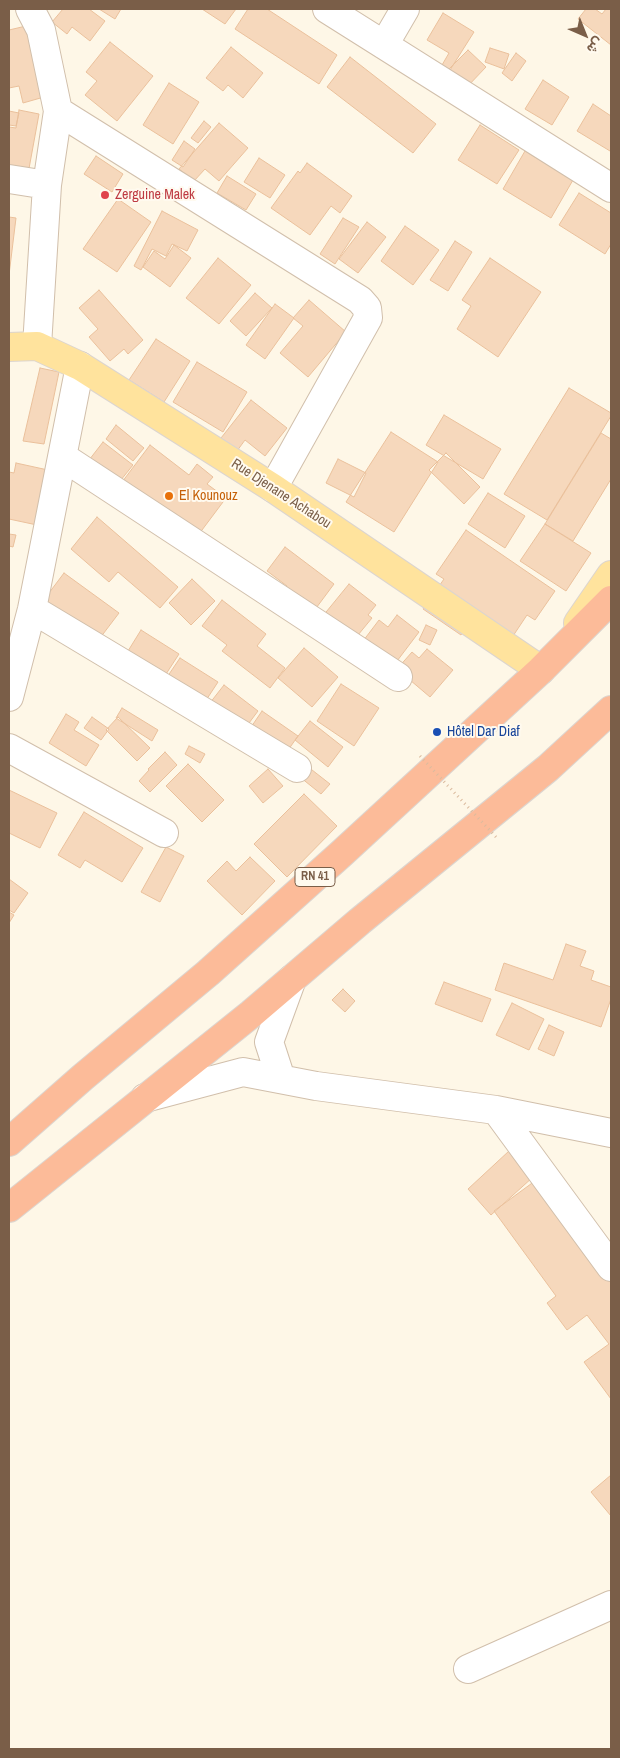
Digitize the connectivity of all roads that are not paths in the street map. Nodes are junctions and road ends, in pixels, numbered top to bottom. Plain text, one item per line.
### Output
1 (30, 9) edge
2 (328, 9) edge
3 (405, 9) edge
4 (384, 45) junction
5 (58, 111) junction
6 (9, 179) edge
7 (47, 185) junction
8 (611, 188) edge
9 (37, 346) junction
10 (9, 347) edge
11 (80, 366) junction
12 (63, 457) junction
13 (272, 488) junction
14 (611, 575) edge
15 (611, 600) edge
16 (32, 610) junction
17 (550, 662) junction
18 (398, 677) dead end
19 (9, 697) edge
20 (611, 710) edge
21 (9, 748) edge
22 (297, 768) dead end
23 (164, 833) dead end
24 (292, 979) junction
25 (281, 1079) junction
26 (143, 1099) junction
27 (496, 1110) junction
28 (611, 1133) edge
29 (9, 1142) edge
30 (9, 1208) edge
31 (611, 1267) edge
32 (611, 1605) edge
33 (468, 1669) dead end

1 - 5 street
2 - 4 street
3 - 4 street
4 - 8 street
5 - 7 street
5 - 13 street
6 - 7 street
7 - 9 street
9 - 10 main road, Rue Djenane Achabou
9 - 11 main road, Rue Djenane Achabou
11 - 12 street
11 - 13 main road, Rue Djenane Achabou
12 - 16 street
12 - 18 street
13 - 17 main road, Rue Djenane Achabou
14 - 17 main road
15 - 17 highway, RN 41
16 - 19 street
16 - 22 street
17 - 29 highway, RN 41
20 - 24 highway
21 - 23 street
24 - 25 street
24 - 26 highway
25 - 26 street
25 - 27 street
26 - 30 highway
27 - 28 street
27 - 31 street
32 - 33 street

